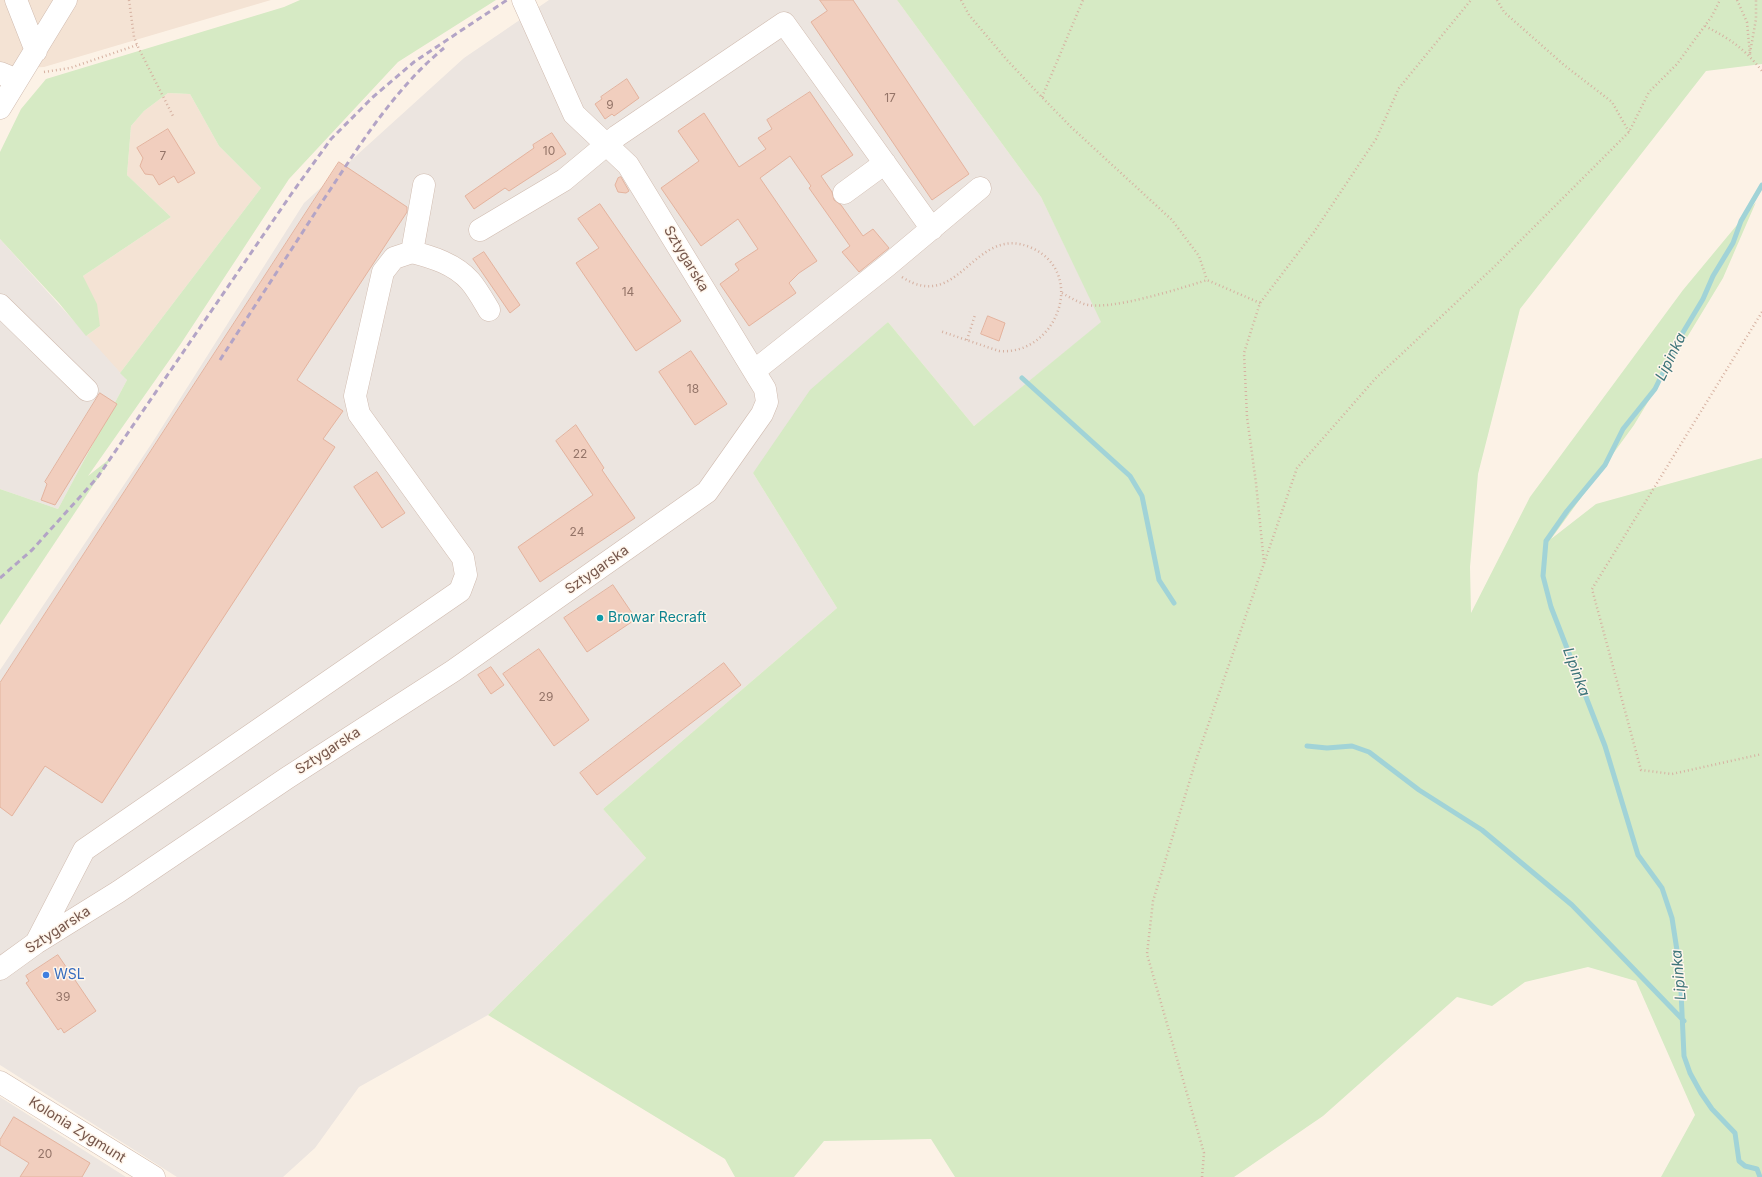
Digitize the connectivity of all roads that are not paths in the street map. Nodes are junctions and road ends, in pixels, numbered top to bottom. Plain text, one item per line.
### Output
1 (16, 0) edge
2 (66, 0) edge
3 (523, 0) edge
4 (36, 51) junction
5 (8, 77) edge
6 (0, 108) edge
7 (606, 146) junction
8 (885, 163) junction
9 (424, 185) dead end
10 (980, 188) dead end
11 (844, 193) dead end
12 (932, 229) junction
13 (480, 230) dead end
14 (412, 252) junction
15 (0, 305) edge
16 (489, 310) dead end
17 (754, 371) junction
18 (87, 390) dead end
19 (36, 943) junction
20 (0, 969) edge
21 (0, 1082) edge
22 (154, 1177) edge

1 - 4 street
2 - 4 street
3 - 7 street, Sztygarska
4 - 5 street
5 - 6 street
7 - 8 street
7 - 13 street
7 - 17 street, Sztygarska
8 - 11 street
8 - 12 street
9 - 14 street
10 - 12 street
12 - 17 street
14 - 16 street
14 - 19 street
15 - 18 street
17 - 19 street, Sztygarska
19 - 20 street, Sztygarska
21 - 22 street, Kolonia Zygmunt

